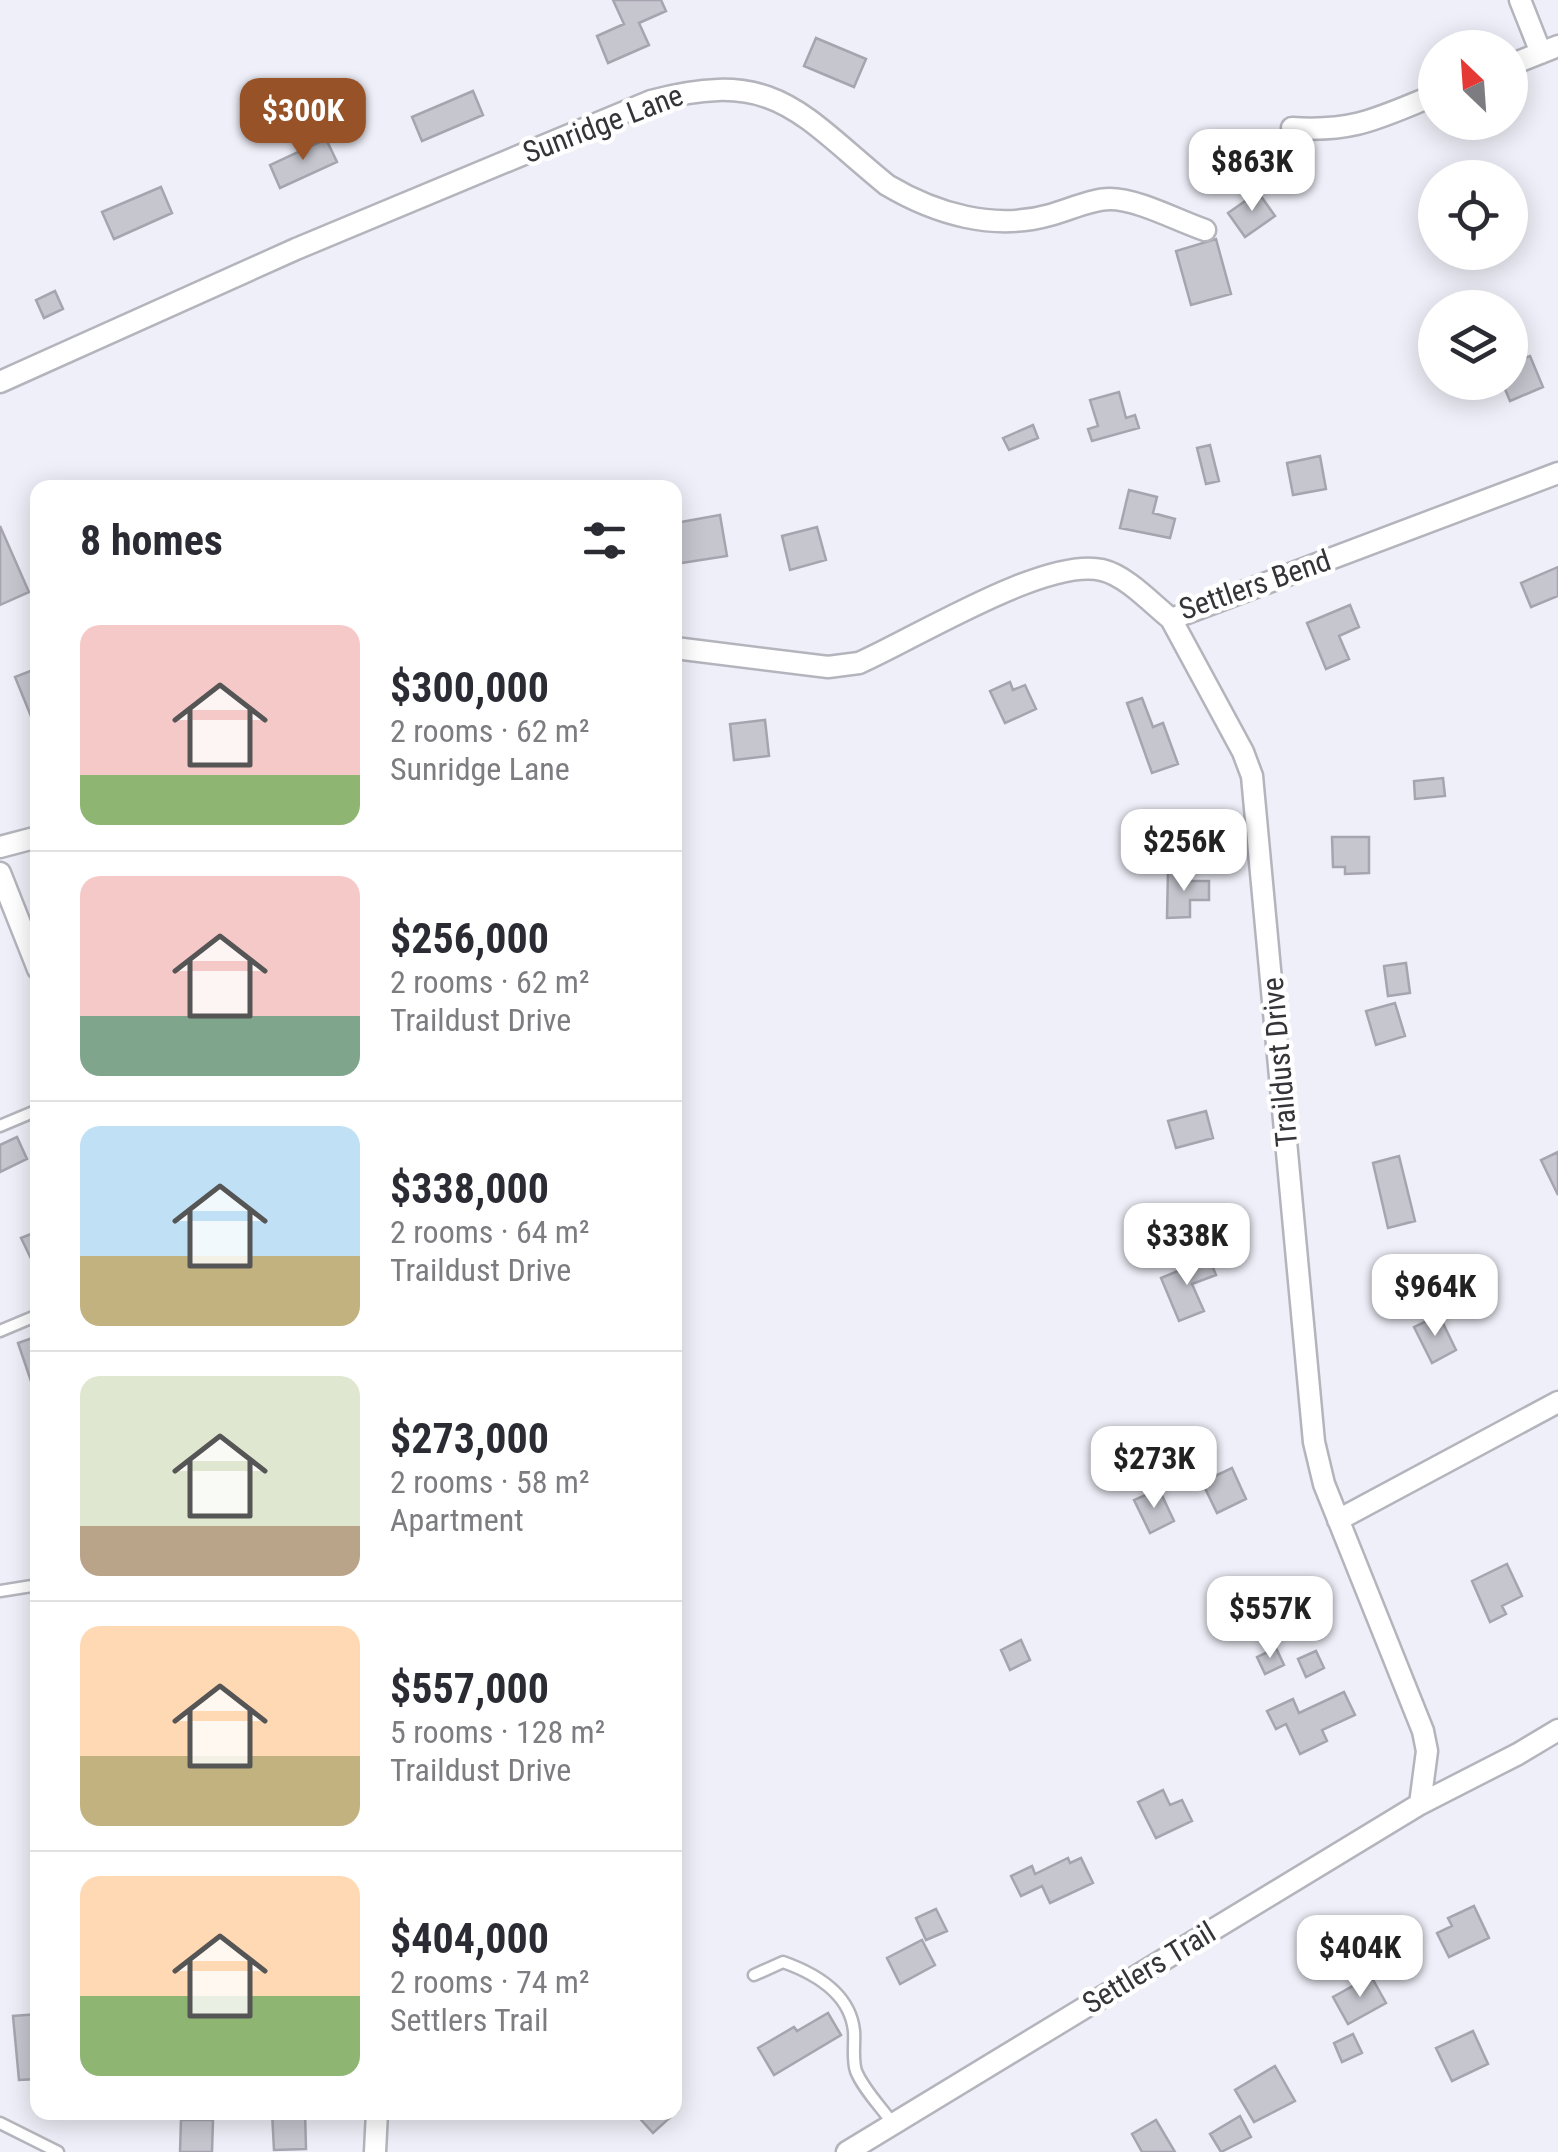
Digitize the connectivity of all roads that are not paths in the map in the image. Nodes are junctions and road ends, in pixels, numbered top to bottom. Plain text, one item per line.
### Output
1 (1520, 0) edge
2 (1550, 49) edge
3 (1418, 102) edge
4 (1292, 128) dead end
5 (1205, 230) dead end
6 (0, 382) edge
7 (1558, 473) edge
8 (1171, 619) junction
9 (682, 649) edge
10 (30, 839) edge
11 (0, 847) edge
12 (0, 873) edge
13 (30, 949) edge
14 (30, 1113) edge
15 (0, 1126) edge
16 (30, 1318) edge
17 (0, 1331) edge
18 (1558, 1402) edge
19 (1338, 1520) junction
20 (30, 1586) edge
21 (0, 1592) edge
22 (1558, 1730) edge
23 (1420, 1804) junction
24 (754, 1975) dead end
25 (377, 2120) edge
26 (0, 2123) edge
27 (893, 2124) junction
28 (58, 2152) edge
29 (375, 2152) edge
30 (847, 2152) edge

1 - 2 street
3 - 4 street
5 - 6 street, Sunridge Lane
7 - 8 street, Settlers Bend
8 - 9 street, Settlers Bend
8 - 19 street, Traildust Drive
10 - 11 street
12 - 13 street
14 - 15 lane
16 - 17 lane
18 - 19 street
19 - 23 street, Traildust Drive
20 - 21 lane
22 - 23 street, Settlers Trail
23 - 27 street, Settlers Trail
24 - 27 lane
25 - 29 street
26 - 28 lane
27 - 30 street, Settlers Trail

